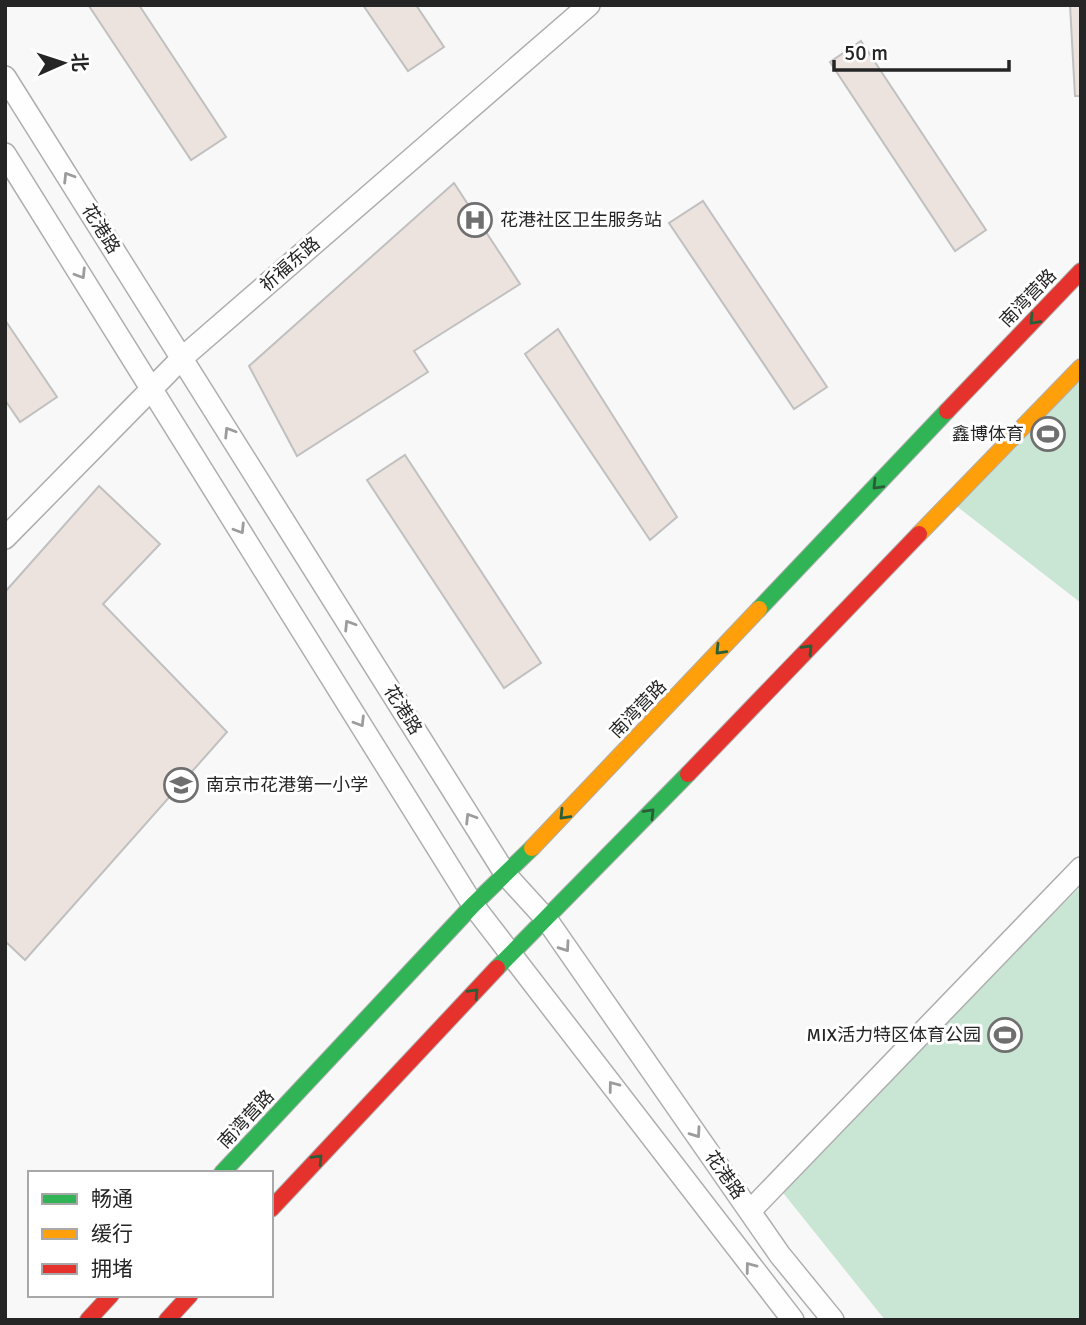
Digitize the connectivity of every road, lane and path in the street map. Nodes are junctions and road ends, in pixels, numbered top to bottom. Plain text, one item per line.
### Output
1 (589, 5) edge
2 (5, 77) edge
3 (5, 154) edge
4 (1081, 271) edge
5 (182, 358) junction
6 (1081, 367) edge
7 (153, 388) junction
8 (5, 538) edge
9 (1081, 868) edge
10 (506, 875) junction
11 (473, 905) junction
12 (547, 920) junction
13 (512, 953) junction
14 (224, 1171) edge
15 (273, 1207) edge
16 (750, 1211) junction
17 (109, 1297) edge
18 (188, 1297) edge
19 (88, 1320) edge
20 (167, 1320) edge
21 (793, 1320) edge
22 (833, 1320) edge

1 - 5 street, 祈福东路
5 -> 2 street, 花港路
3 -> 7 street, 花港路
4 -> 10 main road, 南湾营路
5 - 7 street, 祈福东路
10 -> 5 street, 花港路
12 -> 6 main road
7 - 8 street, 祈福东路
7 -> 11 street, 花港路
9 - 16 street
10 - 11 main road, 南湾营路
10 - 12 street, 花港路
11 - 13 street, 花港路
11 - 14 main road, 南湾营路
12 - 13 main road
12 -> 16 street, 花港路
15 -> 13 main road
21 -> 13 street, 花港路
16 - 22 street, 花港路
17 - 19 main road
18 - 20 main road

